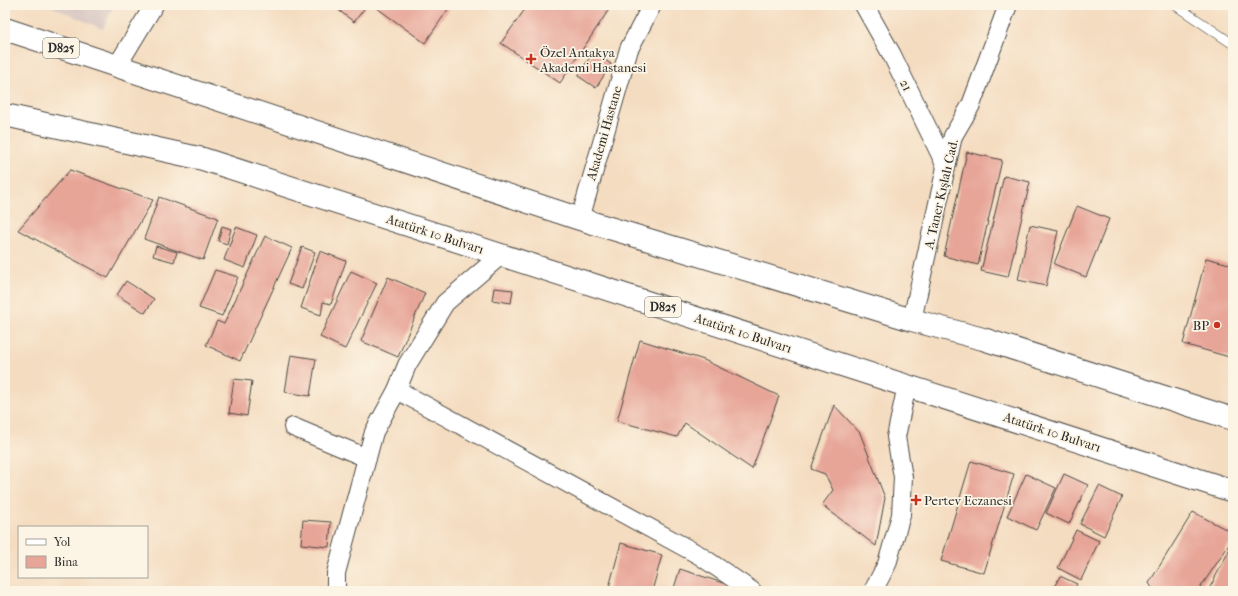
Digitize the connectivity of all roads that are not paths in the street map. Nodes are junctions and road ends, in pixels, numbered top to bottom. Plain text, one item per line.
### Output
1 (154, 5) edge
2 (652, 5) edge
3 (864, 5) edge
4 (1008, 5) edge
5 (1175, 5) edge
6 (5, 29) edge
7 (1233, 44) edge
8 (117, 66) junction
9 (5, 115) edge
10 (946, 166) junction
11 (580, 219) junction
12 (501, 255) junction
13 (912, 320) junction
14 (907, 385) junction
15 (396, 390) junction
16 (1233, 419) edge
17 (294, 427) dead end
18 (367, 458) junction
19 (1233, 491) edge
20 (336, 591) edge
21 (752, 591) edge
22 (873, 591) edge

1 - 8 street
2 - 11 street, Akademi Hastane
3 - 10 street, 21
4 - 10 street, A. Taner Kışlalı Cad.
5 - 7 lane
6 - 8 highway, D825
8 - 11 highway, D825
9 - 12 highway, Atatürk 10 Bulvarı / D825
10 - 13 street, A. Taner Kışlalı Cad.
11 - 13 highway, D825
12 - 14 highway, Atatürk 10 Bulvarı / D825
12 - 15 street
13 - 16 highway, D825
14 - 19 highway, Atatürk 10 Bulvarı / D825
14 - 22 street
15 - 18 street
15 - 21 street
17 - 18 street
18 - 20 street

